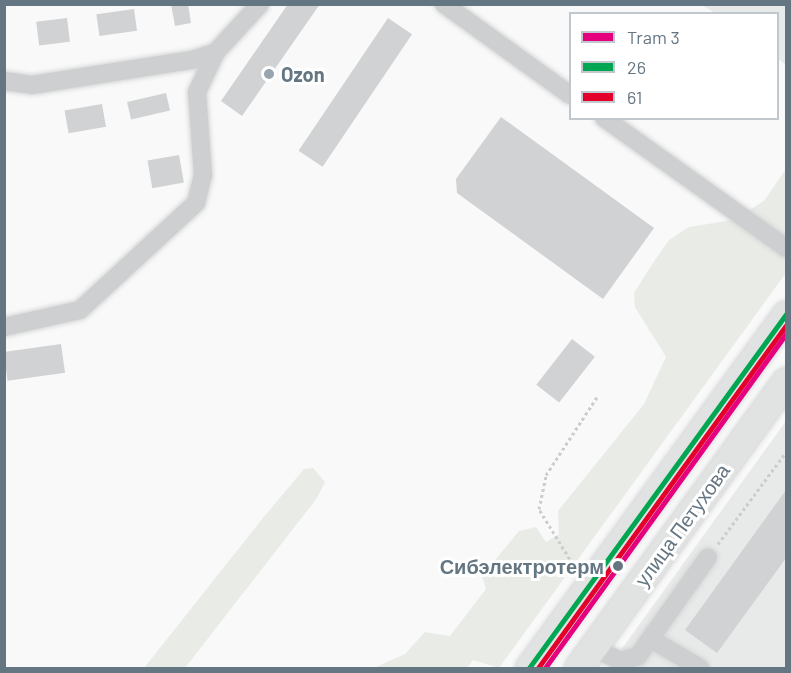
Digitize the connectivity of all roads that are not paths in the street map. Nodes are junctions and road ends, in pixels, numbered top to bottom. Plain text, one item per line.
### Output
1 (260, 4) edge
2 (444, 4) edge
3 (216, 52) junction
4 (4, 81) edge
5 (569, 94) edge
6 (607, 120) edge
7 (786, 248) edge
8 (786, 314) edge
9 (4, 327) edge
10 (786, 381) edge
11 (708, 557) road end
12 (651, 639) junction
13 (585, 658) edge
14 (529, 669) edge
15 (700, 669) edge

1 - 3 street
2 - 5 street
3 - 4 street
3 - 9 street
6 - 7 street
8 - 14 highway, улица Петухова
10 - 13 highway, улица Петухова
11 - 12 street
12 - 13 street
12 - 15 street

